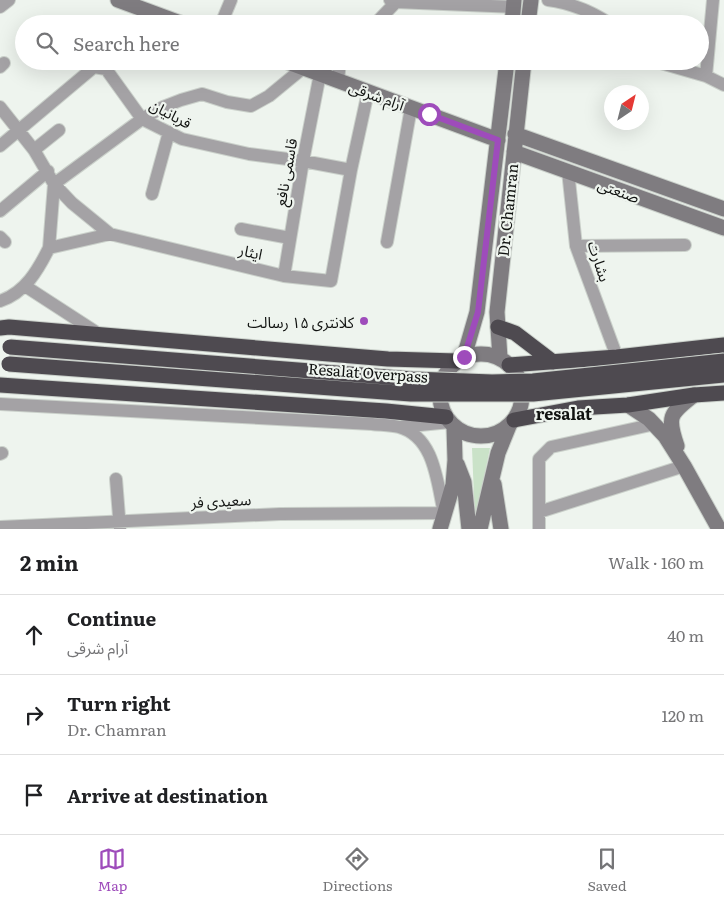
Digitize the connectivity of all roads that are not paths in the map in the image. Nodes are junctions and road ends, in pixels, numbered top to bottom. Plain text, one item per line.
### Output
1 (9, 0) edge
2 (118, 0) edge
3 (231, 0) edge
4 (531, 0) edge
5 (548, 0) edge
6 (713, 0) edge
7 (395, 1) edge
8 (514, 3) edge
9 (0, 7) edge
10 (159, 15) edge
11 (225, 15) edge
12 (383, 15) edge
13 (529, 15) edge
14 (596, 15) edge
15 (709, 43) edge
16 (90, 70) edge
17 (107, 70) edge
18 (302, 70) edge
19 (309, 70) edge
20 (339, 70) edge
21 (506, 70) edge
22 (523, 70) edge
23 (685, 70) edge
24 (707, 70) edge
25 (320, 74) junction
26 (706, 76) junction
27 (338, 81) junction
28 (724, 85) edge
29 (368, 92) junction
30 (0, 107) edge
31 (411, 108) junction
32 (142, 119) junction
33 (19, 130) junction
34 (59, 130) dead end
35 (169, 132) junction
36 (516, 134) junction
37 (498, 140) junction
38 (0, 146) edge
39 (34, 150) junction
40 (514, 152) junction
41 (303, 160) junction
42 (352, 170) junction
43 (48, 171) junction
44 (568, 171) junction
45 (648, 182) junction
46 (54, 184) junction
47 (152, 194) dead end
48 (644, 199) junction
49 (724, 209) edge
50 (0, 210) edge
51 (241, 228) dead end
52 (724, 228) edge
53 (110, 234) junction
54 (290, 238) junction
55 (387, 242) dead end
56 (684, 245) dead end
57 (576, 246) junction
58 (49, 248) junction
59 (284, 276) junction
60 (26, 286) junction
61 (0, 301) edge
62 (498, 327) junction
63 (0, 328) edge
64 (99, 334) junction
65 (724, 345) edge
66 (5, 347) edge
67 (617, 358) junction
68 (388, 359) junction
69 (461, 359) junction
70 (577, 360) junction
71 (724, 361) edge
72 (505, 362) junction
73 (553, 362) junction
74 (4, 364) edge
75 (724, 375) edge
76 (0, 385) edge
77 (724, 393) edge
78 (694, 396) junction
79 (0, 404) edge
80 (628, 404) junction
81 (578, 408) junction
82 (386, 411) junction
83 (450, 422) junction
84 (511, 423) junction
85 (655, 424) junction
86 (400, 428) junction
87 (456, 460) junction
88 (684, 466) junction
89 (492, 473) junction
90 (116, 479) dead end
91 (539, 512) junction
92 (444, 514) junction
93 (719, 522) edge
94 (0, 526) edge
95 (120, 526) edge
96 (440, 529) edge
97 (469, 529) edge
98 (480, 529) edge
99 (501, 529) edge
100 (539, 529) edge

1 - 9 street
2 - 10 main road
3 - 11 street
4 - 13 main road
5 - 14 street
6 - 15 street
7 - 8 street
7 - 12 street
16 - 33 street, قربانیان
17 - 32 street, قربانیان
18 - 32 street
19 - 25 main road, آرام شرقی
20 - 27 street
21 - 37 main road, Dr. Chamran
22 - 36 main road, Dr. Chamran
23 - 26 street
24 - 26 street
25 - 27 main road, آرام شرقی
25 - 41 street, قاسمی نافع
26 - 28 street
27 - 29 main road, آرام شرقی
29 - 31 main road, آرام شرقی
29 - 42 street, ایثار
30 - 33 street
31 - 37 main road, آرام شرقی
31 - 55 street
32 - 35 street, قربانیان
32 - 46 street
33 - 38 street, قربانیان
33 - 39 street
34 - 39 street
35 - 41 street, قربانیان
35 - 47 street
36 - 40 main road, Dr. Chamran
36 - 45 main road, صنعتی
37 - 69 main road, Dr. Chamran
39 - 43 street
40 - 44 main road, صنعتی
40 - 62 main road, Dr. Chamran
41 - 42 street, قربانیان
41 - 54 street, قاسمی نافع
42 - 59 street, ایثار
43 - 46 street
43 - 50 street
44 - 48 main road, صنعتی
44 - 57 street, بشارت
45 - 48 main road
45 - 49 main road, صنعتی
46 - 53 street
46 - 58 street
48 - 52 main road, صنعتی
51 - 54 street
53 - 58 street, ایثار
53 - 59 street, ایثار
54 - 59 street, قاسمی نافع
56 - 57 street
57 - 67 street, بشارت
58 - 60 street
60 - 61 street
60 - 64 street
62 - 72 main road, Dr. Chamran
62 - 73 highway
63 - 64 highway
64 - 68 highway
65 - 67 highway
66 - 71 highway, Resalat Overpass, bridge
67 - 70 highway
68 - 69 highway
68 - 82 highway
69 - 72 main road
69 - 83 main road
70 - 73 highway
70 - 81 highway
72 - 73 highway
72 - 84 main road
74 - 75 highway, Resalat Overpass, bridge
76 - 82 highway
77 - 78 highway
78 - 80 highway
78 - 88 main road
79 - 86 street
80 - 81 highway
80 - 85 main road
81 - 84 highway
82 - 83 highway
83 - 84 main road
83 - 86 street
83 - 87 main road
84 - 89 main road
85 - 88 main road
85 - 91 street
86 - 92 street
87 - 92 main road
87 - 97 main road
88 - 91 street
88 - 93 main road
89 - 98 main road
89 - 99 main road
90 - 95 street
91 - 100 street
92 - 95 street, سعیدی فر
92 - 96 main road
94 - 95 street, سعیدی فر

